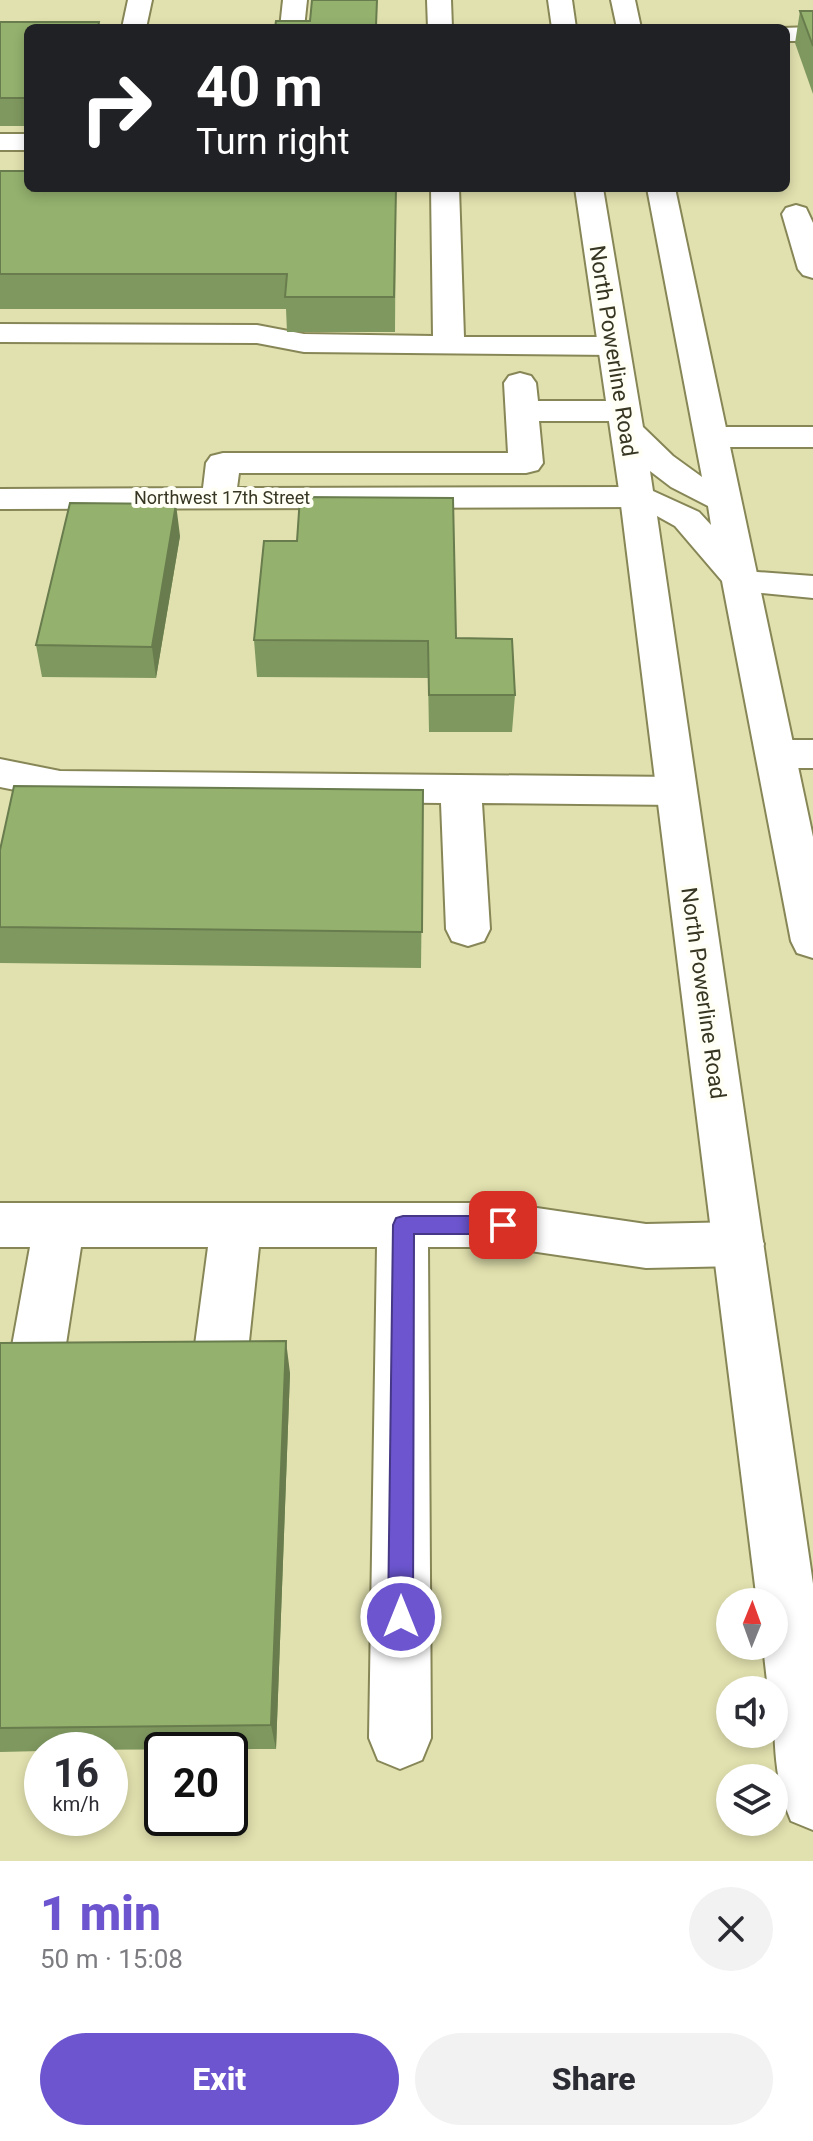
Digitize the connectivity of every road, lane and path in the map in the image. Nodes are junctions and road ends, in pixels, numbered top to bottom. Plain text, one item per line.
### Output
1 (140, 0) edge
2 (295, 0) edge
3 (439, 0) edge
4 (560, 0) edge
5 (623, 0) edge
6 (135, 24) edge
7 (292, 24) edge
8 (440, 24) edge
9 (563, 24) edge
10 (628, 24) edge
11 (790, 34) edge
12 (813, 34) edge
13 (0, 142) edge
14 (24, 142) edge
15 (445, 192) edge
16 (590, 192) edge
17 (662, 192) edge
18 (796, 214) dead end
19 (813, 269) edge
20 (0, 333) edge
21 (449, 346) junction
22 (613, 346) junction
23 (519, 373) dead end
24 (522, 411) junction
25 (625, 421) junction
26 (712, 437) junction
27 (813, 437) edge
28 (637, 497) junction
29 (219, 498) junction
30 (0, 499) edge
31 (726, 501) junction
32 (743, 582) junction
33 (813, 587) edge
34 (795, 754) edge
35 (0, 774) edge
36 (461, 791) junction
37 (677, 791) junction
38 (468, 929) dead end
39 (813, 941) edge
40 (0, 1225) edge
41 (59, 1225) junction
42 (236, 1225) junction
43 (403, 1225) junction
44 (739, 1244) junction
45 (37, 1357) edge
46 (220, 1360) edge
47 (400, 1738) dead end
48 (813, 1799) edge

1 - 6 main road
2 - 7 main road
3 - 8 main road
4 - 9 main road
5 - 10 main road
11 - 12 main road
13 - 14 main road
15 - 21 main road
16 - 22 main road, North Powerline Road
17 - 26 main road
18 - 19 main road
20 - 21 main road
21 - 22 main road
22 - 25 main road, North Powerline Road
23 - 24 main road
24 - 25 main road
24 - 29 main road
25 - 28 main road, North Powerline Road
25 - 31 main road
26 - 27 main road
26 - 31 main road
28 - 29 main road, Northwest 17th Street
28 - 32 main road
28 - 37 main road, North Powerline Road
29 - 30 main road, Northwest 17th Street
31 - 32 main road
32 - 33 main road
32 - 34 main road
34 - 39 main road
35 - 36 main road
36 - 37 main road
36 - 38 main road
37 - 44 main road, North Powerline Road
40 - 41 main road
41 - 42 main road
41 - 45 main road
42 - 43 main road
42 - 46 main road
43 - 44 main road
43 - 47 main road
44 - 48 main road, North Powerline Road

